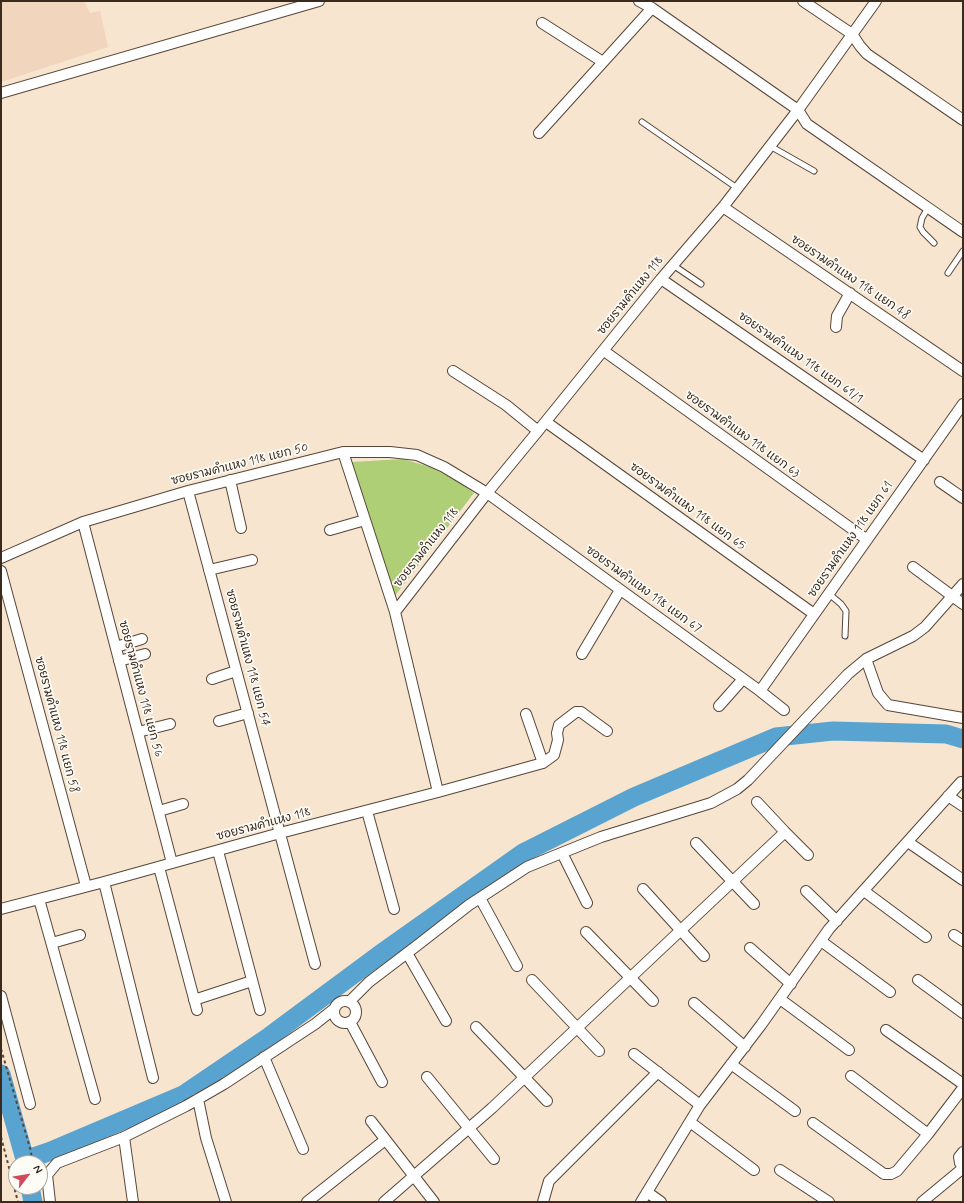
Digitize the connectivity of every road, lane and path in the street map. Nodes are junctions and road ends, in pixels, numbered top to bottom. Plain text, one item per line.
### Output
1 (319, 1) edge
2 (639, 1) edge
3 (803, 1) edge
4 (876, 1) edge
5 (652, 8) junction
6 (542, 23) dead end
7 (852, 34) junction
8 (603, 62) junction
9 (1, 93) edge
10 (798, 110) junction
11 (963, 120) edge
12 (642, 122) dead end
13 (539, 133) dead end
14 (770, 146) junction
15 (814, 171) dead end
16 (737, 188) junction
17 (723, 207) junction
18 (928, 208) junction
19 (963, 232) edge
20 (934, 243) dead end
21 (963, 251) edge
22 (673, 265) junction
23 (948, 273) dead end
24 (661, 278) junction
25 (701, 284) dead end
26 (850, 293) junction
27 (836, 327) dead end
28 (604, 351) junction
29 (453, 371) dead end
30 (963, 371) edge
31 (963, 404) edge
32 (546, 422) junction
33 (538, 431) junction
34 (343, 452) junction
35 (924, 460) junction
36 (230, 480) junction
37 (940, 482) dead end
38 (188, 491) junction
39 (486, 493) junction
40 (963, 498) edge
41 (365, 520) junction
42 (83, 522) junction
43 (241, 528) dead end
44 (330, 530) dead end
45 (866, 539) junction
46 (1, 558) edge
47 (252, 560) dead end
48 (913, 567) dead end
49 (209, 570) junction
50 (1, 571) edge
51 (963, 584) edge
52 (620, 590) junction
53 (828, 593) junction
54 (953, 596) junction
55 (963, 604) edge
56 (395, 612) junction
57 (814, 614) junction
58 (845, 636) dead end
59 (142, 639) dead end
60 (116, 647) junction
61 (145, 654) dead end
62 (582, 654) dead end
63 (866, 659) junction
64 (119, 661) junction
65 (236, 671) junction
66 (212, 678) dead end
67 (743, 679) junction
68 (760, 691) junction
69 (720, 706) dead end
70 (784, 710) dead end
71 (248, 712) junction
72 (526, 714) dead end
73 (963, 718) edge
74 (219, 721) dead end
75 (170, 724) dead end
76 (607, 731) dead end
77 (138, 732) junction
78 (543, 763) junction
79 (960, 782) dead end
80 (438, 792) junction
81 (948, 796) junction
82 (757, 802) dead end
83 (183, 804) dead end
84 (963, 806) edge
85 (159, 811) junction
86 (367, 811) junction
87 (785, 832) junction
88 (280, 833) junction
89 (908, 842) junction
90 (696, 843) dead end
91 (218, 851) junction
92 (562, 853) junction
93 (808, 855) dead end
94 (172, 863) junction
95 (159, 867) junction
96 (963, 880) edge
97 (732, 881) junction
98 (104, 882) junction
99 (86, 886) junction
100 (643, 889) dead end
101 (864, 890) junction
102 (806, 891) dead end
103 (40, 898) junction
104 (480, 898) junction
105 (587, 904) dead end
106 (754, 904) dead end
107 (1, 909) edge
108 (394, 909) dead end
109 (837, 921) junction
110 (681, 930) junction
111 (586, 932) dead end
112 (80, 935) dead end
113 (954, 935) dead end
114 (926, 936) dead end
115 (821, 941) junction
116 (963, 941) edge
117 (52, 943) junction
118 (750, 948) dead end
119 (407, 953) junction
120 (704, 956) dead end
121 (315, 964) dead end
122 (517, 966) dead end
123 (630, 978) junction
124 (532, 980) dead end
125 (918, 980) dead end
126 (252, 981) junction
127 (791, 984) junction
128 (890, 992) dead end
129 (1, 996) edge
130 (780, 999) junction
131 (194, 1000) junction
132 (653, 1001) dead end
133 (349, 1002) junction
134 (694, 1003) dead end
135 (334, 1009) junction
136 (197, 1010) dead end
137 (260, 1010) dead end
138 (963, 1013) edge
139 (446, 1021) dead end
140 (350, 1022) junction
141 (476, 1027) dead end
142 (577, 1028) junction
143 (886, 1030) dead end
144 (745, 1047) junction
145 (1, 1049) edge
146 (849, 1050) dead end
147 (599, 1051) dead end
148 (634, 1054) dead end
149 (264, 1056) junction
150 (731, 1064) junction
151 (658, 1072) junction
152 (427, 1076) dead end
153 (851, 1076) dead end
154 (524, 1077) junction
155 (152, 1078) dead end
156 (382, 1082) dead end
157 (963, 1084) edge
158 (963, 1088) edge
159 (95, 1099) dead end
160 (198, 1099) junction
161 (547, 1101) dead end
162 (30, 1104) dead end
163 (700, 1105) junction
164 (795, 1111) dead end
165 (371, 1121) dead end
166 (690, 1122) junction
167 (813, 1123) dead end
168 (469, 1128) junction
169 (928, 1134) junction
170 (1, 1137) edge
171 (124, 1137) junction
172 (385, 1140) junction
173 (303, 1148) dead end
174 (963, 1152) edge
175 (31, 1155) edge
176 (494, 1158) dead end
177 (963, 1168) edge
178 (754, 1170) dead end
179 (780, 1170) dead end
180 (414, 1176) junction
181 (647, 1192) junction
182 (926, 1201) edge
183 (18, 1202) edge
184 (50, 1202) edge
185 (133, 1202) edge
186 (226, 1202) edge
187 (307, 1202) edge
188 (384, 1202) edge
189 (434, 1202) edge
190 (544, 1202) edge
191 (641, 1202) edge
192 (661, 1202) edge
193 (829, 1202) edge

1 - 9 street
2 - 5 street
3 - 7 street
4 - 7 street, ซอยรามคำแหง 118
5 - 8 street
5 - 10 street
6 - 8 street
7 - 10 street, ซอยรามคำแหง 118
7 - 11 street
8 - 13 street
10 - 14 street, ซอยรามคำแหง 118
10 - 18 street
12 - 16 lane
14 - 15 lane
14 - 16 street, ซอยรามคำแหง 118
16 - 17 street, ซอยรามคำแหง 118
17 - 22 street, ซอยรามคำแหง 118
17 - 26 street, ซอยรามคำแหง 118 แยก 48
18 - 19 street
18 - 20 lane
21 - 23 lane
22 - 24 street, ซอยรามคำแหง 118
22 - 25 lane
24 - 28 street, ซอยรามคำแหง 118
24 - 35 street, ซอยรามคำแหง 118 แยก 61/1
26 - 27 street
26 - 30 street, ซอยรามคำแหง 118 แยก 48
28 - 32 street, ซอยรามคำแหง 118
28 - 45 street, ซอยรามคำแหง 118 แยก 63
29 - 33 street
31 - 35 street, ซอยรามคำแหง 118 แยก 61
32 - 33 street, ซอยรามคำแหง 118
32 - 57 street, ซอยรามคำแหง 118 แยก 65
33 - 39 street, ซอยรามคำแหง 118
34 - 36 street, ซอยรามคำแหง 118 แยก 50
34 - 39 street, ซอยรามคำแหง 118 แยก 50
34 - 41 street
35 - 45 street, ซอยรามคำแหง 118 แยก 61
36 - 38 street, ซอยรามคำแหง 118 แยก 50
36 - 43 street
37 - 40 street
38 - 42 street, ซอยรามคำแหง 118 แยก 50
38 - 49 street, ซอยรามคำแหง 118 แยก 54
39 - 52 street, ซอยรามคำแหง 118 แยก 67
39 - 56 street, ซอยรามคำแหง 118
41 - 44 street
41 - 56 street
42 - 46 street, ซอยรามคำแหง 118 แยก 50
42 - 60 street, ซอยรามคำแหง 118 แยก 56
45 - 53 street, ซอยรามคำแหง 118 แยก 61
47 - 49 street
48 - 54 street
49 - 65 street, ซอยรามคำแหง 118 แยก 54
50 - 99 street, ซอยรามคำแหง 118 แยก 58
51 - 54 street
52 - 62 street
52 - 67 street, ซอยรามคำแหง 118 แยก 67
53 - 57 street, ซอยรามคำแหง 118 แยก 61
53 - 58 lane
54 - 55 street
54 - 63 street
56 - 80 street
57 - 68 street, ซอยรามคำแหง 118 แยก 61
59 - 60 street
60 - 64 street, ซอยรามคำแหง 118 แยก 56
61 - 64 street
63 - 73 street
63 - 92 street
64 - 77 street, ซอยรามคำแหง 118 แยก 56
65 - 66 street
65 - 71 street, ซอยรามคำแหง 118 แยก 54
67 - 68 street, ซอยรามคำแหง 118 แยก 67
67 - 69 street
68 - 70 street, ซอยรามคำแหง 118 แยก 67
71 - 74 street
71 - 88 street, ซอยรามคำแหง 118 แยก 54
72 - 78 street
75 - 77 street
76 - 78 street
77 - 85 street, ซอยรามคำแหง 118 แยก 56
78 - 80 street, ซอยรามคำแหง 118
79 - 81 street
80 - 86 street, ซอยรามคำแหง 118
81 - 84 street
81 - 89 street
82 - 87 street
83 - 85 street
85 - 94 street, ซอยรามคำแหง 118 แยก 56
86 - 88 street, ซอยรามคำแหง 118
86 - 108 street
87 - 93 street
87 - 97 street
88 - 91 street, ซอยรามคำแหง 118
88 - 121 street, ซอยรามคำแหง 118 แยก 54
89 - 96 street
89 - 101 street
90 - 97 street
91 - 94 street, ซอยรามคำแหง 118
91 - 126 street
92 - 104 street
92 - 105 street
94 - 95 street, ซอยรามคำแหง 118
95 - 98 street, ซอยรามคำแหง 118
95 - 131 street
97 - 106 street
97 - 110 street
98 - 99 street, ซอยรามคำแหง 118
98 - 155 street
99 - 103 street, ซอยรามคำแหง 118
100 - 110 street
101 - 109 street
101 - 114 street
102 - 109 street
103 - 107 street, ซอยรามคำแหง 118
103 - 117 street
104 - 119 street
104 - 122 street
109 - 115 street
110 - 120 street
110 - 123 street
111 - 123 street
112 - 117 street
113 - 116 street
115 - 127 street
115 - 128 street
117 - 159 street
118 - 127 street
119 - 133 street
119 - 139 street
123 - 132 street
123 - 142 street
124 - 142 street
125 - 138 street
126 - 131 street
126 - 137 street
127 - 130 street
129 - 162 street
130 - 144 street
130 - 146 street
131 - 136 street
133 - 135 street
133 - 140 street
134 - 144 street
135 - 140 street
135 - 149 street
140 - 156 street
141 - 154 street
142 - 147 street
142 - 154 street
143 - 157 street
144 - 150 street
145 - 175 path
148 - 151 street
149 - 160 street
149 - 173 street
150 - 163 street
150 - 164 street
151 - 163 street
151 - 190 street
152 - 168 street
153 - 169 street
154 - 161 street
154 - 168 street
158 - 169 street
160 - 171 street
160 - 186 street
163 - 166 street
165 - 172 street
166 - 178 street
166 - 181 street
167 - 169 street
168 - 176 street
168 - 180 street
170 - 183 path
171 - 184 street
171 - 185 street
172 - 180 street
172 - 187 street
174 - 177 street
177 - 182 street
179 - 193 street
180 - 188 street
180 - 189 street
181 - 191 street
181 - 192 street

